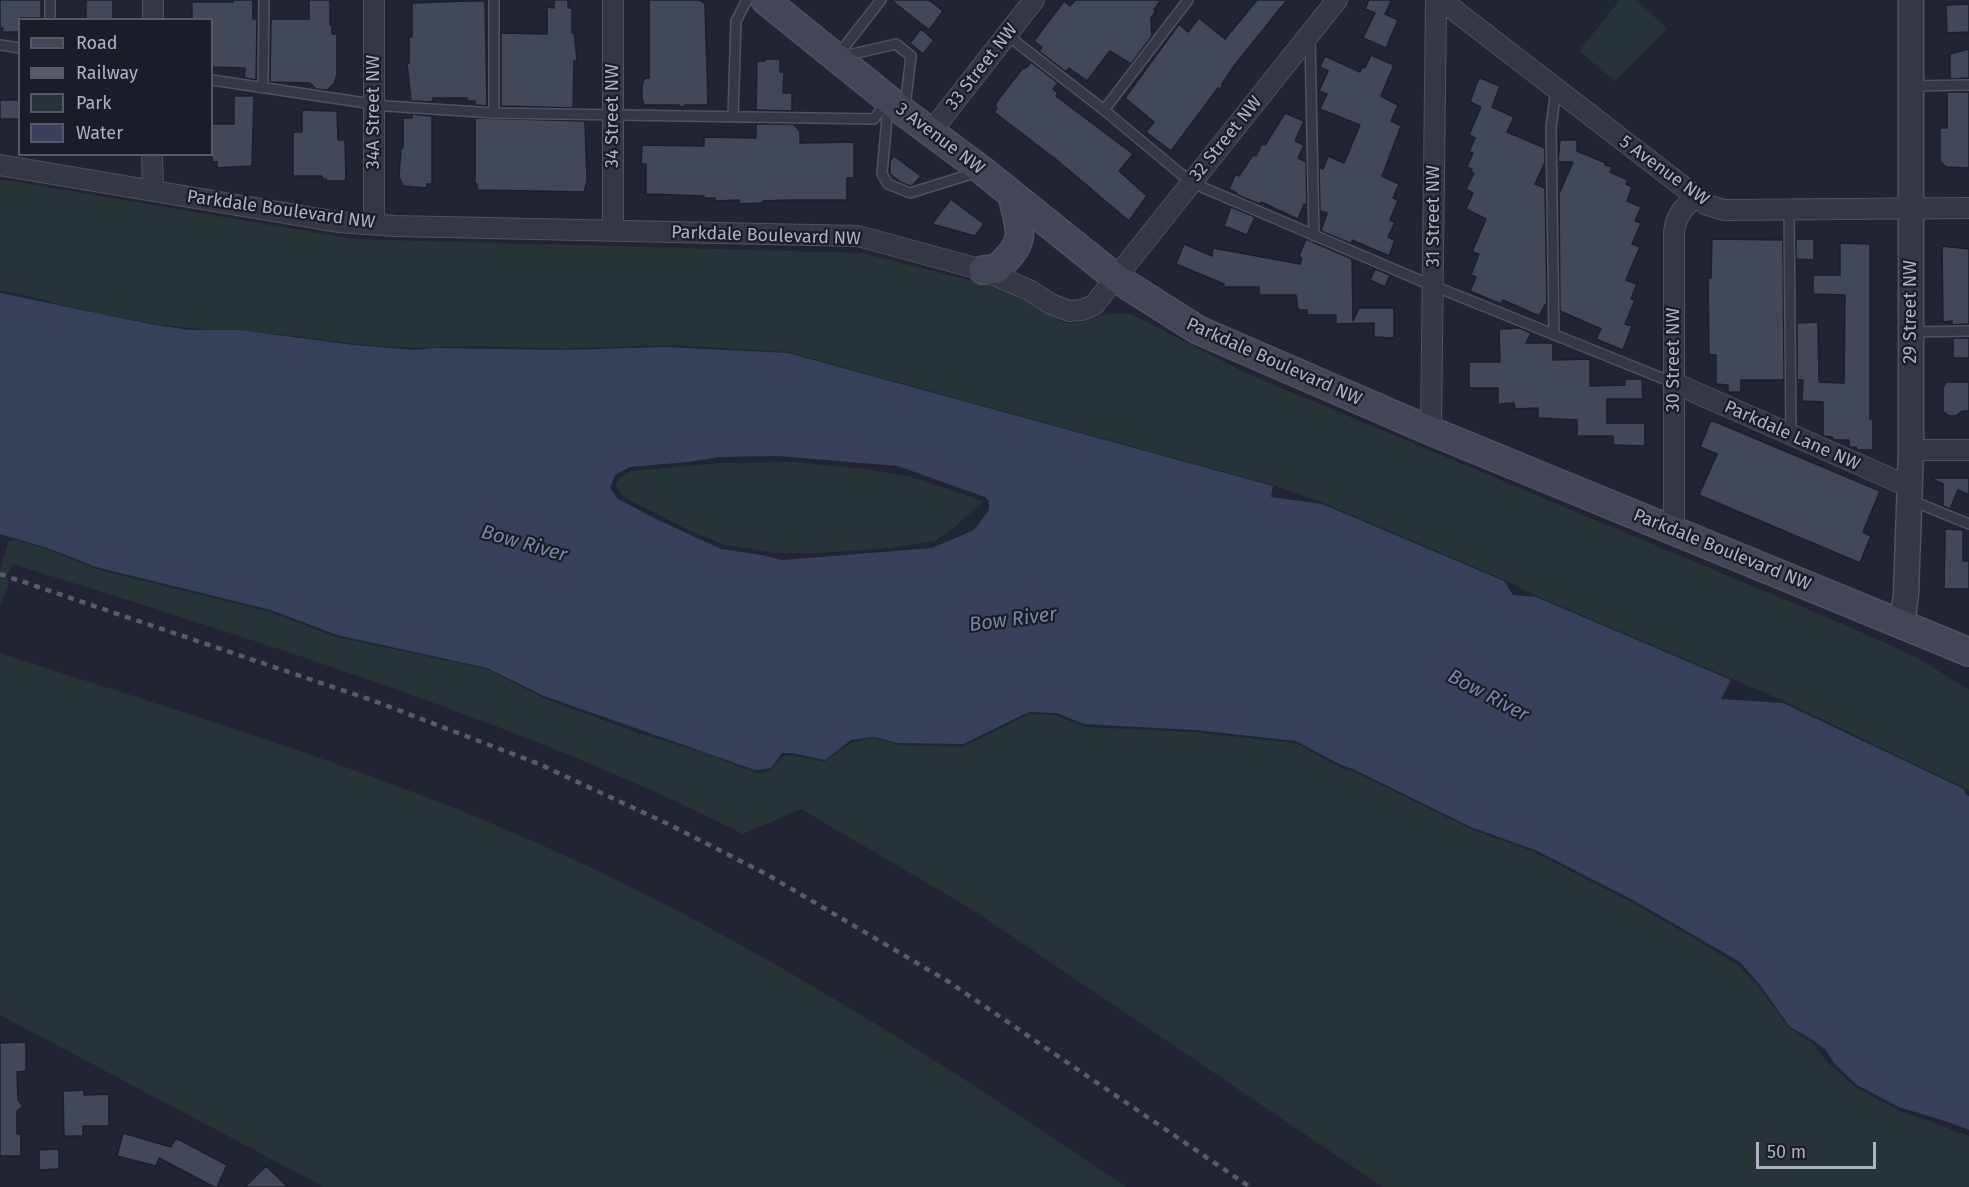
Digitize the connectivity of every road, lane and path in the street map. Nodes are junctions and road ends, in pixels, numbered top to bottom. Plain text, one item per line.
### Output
1 (50, 0) edge
2 (153, 0) edge
3 (264, 0) edge
4 (374, 0) edge
5 (494, 0) edge
6 (613, 0) edge
7 (747, 0) edge
8 (765, 0) edge
9 (881, 0) edge
10 (1034, 0) edge
11 (1188, 0) edge
12 (1337, 0) edge
13 (1436, 0) edge
14 (1441, 0) edge
15 (1911, 0) edge
16 (50, 18) edge
17 (153, 18) edge
18 (1007, 35) junction
19 (1310, 35) junction
20 (0, 45) edge
21 (18, 48) edge
22 (836, 58) junction
23 (213, 80) edge
24 (1969, 85) edge
25 (1911, 86) junction
26 (263, 88) junction
27 (1556, 89) junction
28 (374, 105) junction
29 (897, 107) junction
30 (1104, 110) junction
31 (494, 113) junction
32 (614, 114) junction
33 (733, 116) junction
34 (930, 133) junction
35 (152, 156) edge
36 (0, 165) edge
37 (983, 171) junction
38 (1192, 182) junction
39 (153, 191) junction
40 (1012, 194) junction
41 (1695, 197) junction
42 (1911, 208) junction
43 (1969, 208) edge
44 (1789, 209) junction
45 (374, 224) junction
46 (613, 231) junction
47 (1314, 236) junction
48 (983, 270) junction
49 (1116, 278) junction
50 (1433, 285) junction
51 (1969, 331) edge
52 (1911, 332) junction
53 (1554, 334) junction
54 (1674, 383) junction
55 (1431, 431) junction
56 (1791, 435) junction
57 (1911, 450) junction
58 (1969, 450) edge
59 (1910, 494) junction
60 (1969, 524) edge
61 (1674, 530) junction
62 (1902, 624) junction
63 (1969, 652) edge

1 - 16 lane
2 - 17 street
3 - 26 lane
4 - 28 street, 34A Street NW
5 - 31 lane
6 - 32 street, 34 Street NW
7 - 33 lane
8 - 22 main road, 3 Avenue NW
9 - 22 lane
10 - 18 street, 33 Street NW
11 - 30 lane
12 - 19 street, 32 Street NW
13 - 50 street, 31 Street NW
14 - 27 street, 5 Avenue NW
15 - 25 street, 29 Street NW
18 - 30 lane
18 - 34 street, 33 Street NW
19 - 38 street, 32 Street NW
19 - 47 lane
20 - 21 lane
22 - 29 main road, 3 Avenue NW
22 - 29 lane
23 - 26 lane
24 - 25 lane
25 - 42 street, 29 Street NW
26 - 28 lane
27 - 41 street, 5 Avenue NW
27 - 53 lane
28 - 31 lane
28 - 45 street, 34A Street NW
29 - 33 lane
29 - 34 main road, 3 Avenue NW
29 - 37 lane
30 - 38 lane
31 - 32 lane
32 - 33 lane
32 - 46 street, 34 Street NW
34 - 37 main road, 3 Avenue NW
35 - 39 street
36 - 39 street, Parkdale Boulevard NW
37 - 40 main road, 3 Avenue NW
38 - 47 lane
38 - 49 street, 32 Street NW
39 - 45 street, Parkdale Boulevard NW
40 - 48 main road
40 - 49 main road, 3 Avenue NW
41 - 44 street, 5 Avenue NW
41 - 54 street, 30 Street NW
42 - 43 street, 5 Avenue NW
42 - 44 street, 5 Avenue NW
42 - 52 street, 29 Street NW
44 - 56 lane
45 - 46 street, Parkdale Boulevard NW
46 - 48 street, Parkdale Boulevard NW
47 - 50 lane
48 - 49 street, Parkdale Boulevard NW
49 - 55 main road, Parkdale Boulevard NW
50 - 53 lane
50 - 55 street, 31 Street NW
51 - 52 lane
52 - 57 street, 29 Street NW
53 - 54 lane
54 - 56 street, Parkdale Lane NW
54 - 61 street, 30 Street NW
55 - 61 main road, Parkdale Boulevard NW
56 - 59 street, Parkdale Lane NW
57 - 58 street
57 - 59 street, 29 Street NW
59 - 60 lane
59 - 62 street, 29 Street NW
61 - 62 main road, Parkdale Boulevard NW
62 - 63 main road, Parkdale Boulevard NW

